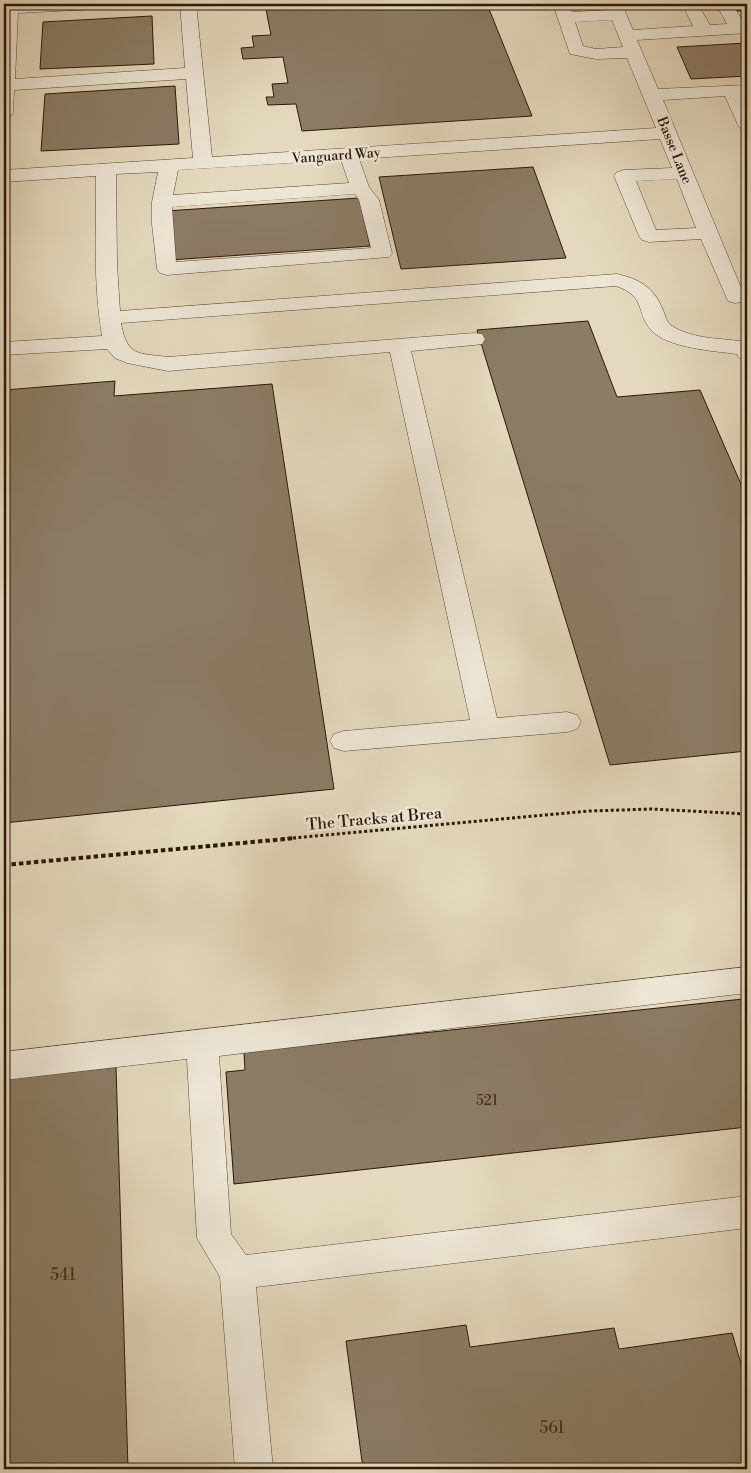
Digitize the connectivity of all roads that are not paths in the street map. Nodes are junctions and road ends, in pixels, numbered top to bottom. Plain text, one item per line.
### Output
1 (97, 4) edge
2 (188, 4) edge
3 (690, 4) edge
4 (724, 4) edge
5 (8, 7) edge
6 (616, 9) edge
7 (563, 10) edge
8 (743, 28) edge
9 (704, 30) junction
10 (630, 44) junction
11 (194, 73) junction
12 (6, 85) junction
13 (739, 91) edge
14 (652, 95) junction
15 (4, 113) edge
16 (747, 124) edge
17 (668, 133) junction
18 (348, 154) junction
19 (202, 163) junction
20 (169, 166) junction
21 (106, 170) junction
22 (684, 173) junction
23 (4, 176) edge
24 (360, 188) junction
25 (162, 202) junction
26 (709, 233) junction
27 (741, 296) edge
28 (109, 318) junction
29 (474, 339) dead end
30 (114, 342) junction
31 (399, 345) junction
32 (4, 349) edge
33 (747, 354) edge
34 (567, 722) dead end
35 (486, 729) junction
36 (344, 741) dead end
37 (747, 980) edge
38 (202, 1044) junction
39 (4, 1066) edge
40 (747, 1212) edge
41 (237, 1273) junction
42 (254, 1469) edge

1 - 5 street
2 - 11 street
3 - 9 street
4 - 8 street
5 - 12 street
6 - 7 street
6 - 10 street, Basse Lane
7 - 10 street
8 - 9 street
9 - 10 street
10 - 14 street, Basse Lane
11 - 12 street
11 - 19 street
12 - 15 street
13 - 14 street
13 - 16 street
14 - 17 street, Basse Lane
17 - 18 street, Vanguard Way
17 - 22 street, Basse Lane
18 - 19 street, Vanguard Way
18 - 24 street
19 - 20 street, Vanguard Way
20 - 21 street, Vanguard Way
20 - 25 street
21 - 23 street, Vanguard Way
21 - 28 street
22 - 26 street, Basse Lane
22 - 26 street
24 - 25 street
24 - 25 street
26 - 27 street, Basse Lane
28 - 30 street
28 - 33 street
29 - 31 street
30 - 31 street
30 - 32 street
31 - 35 street
34 - 35 street
35 - 36 street
37 - 38 street
38 - 39 street
38 - 41 street
40 - 41 street
41 - 42 street

